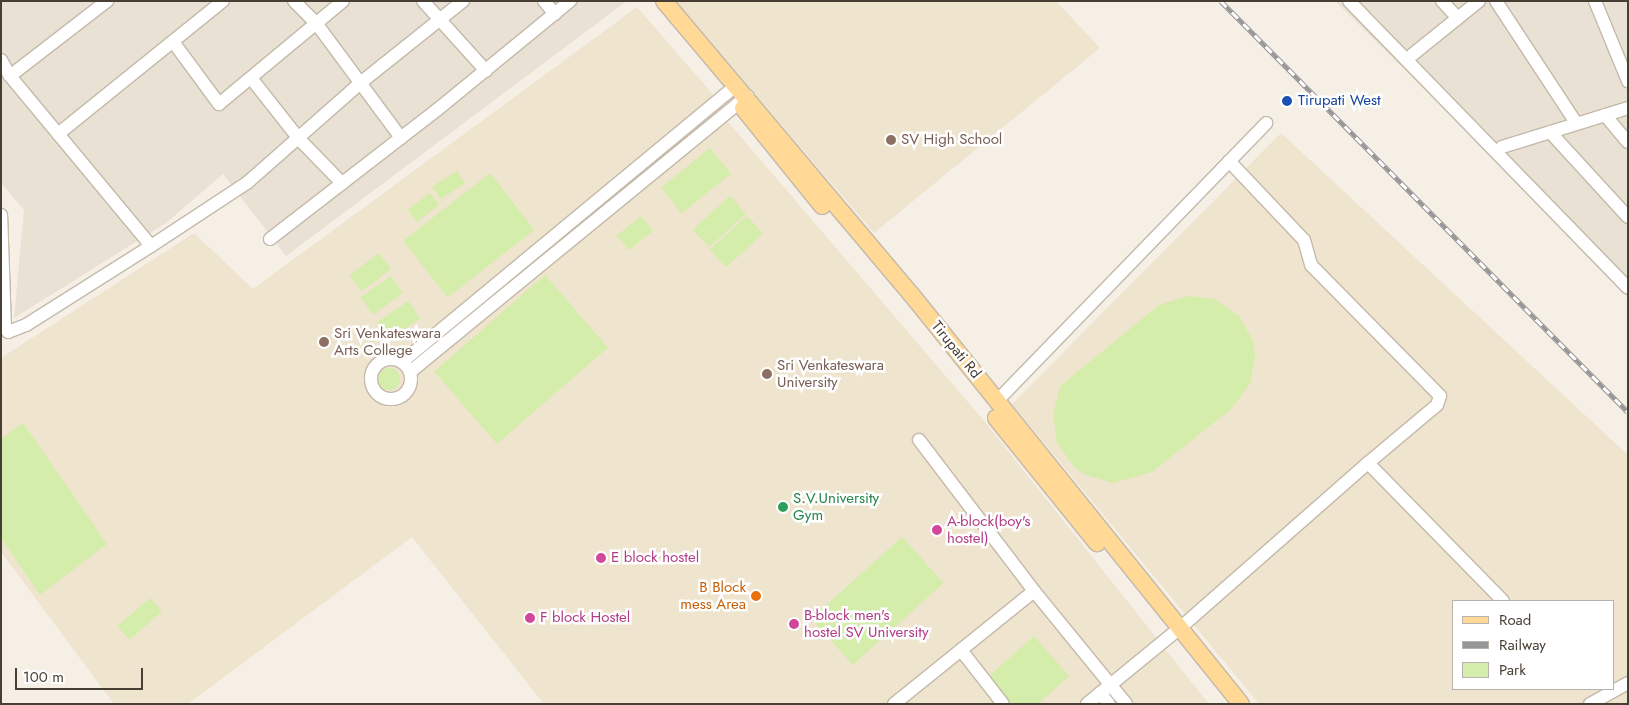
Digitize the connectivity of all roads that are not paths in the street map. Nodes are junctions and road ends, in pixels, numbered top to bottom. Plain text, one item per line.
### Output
1 (107, 1) edge
2 (223, 1) edge
3 (294, 1) edge
4 (343, 1) edge
5 (424, 1) edge
6 (463, 1) edge
7 (544, 1) edge
8 (570, 1) edge
9 (651, 1) edge
10 (664, 1) edge
11 (1349, 1) edge
12 (1360, 1) edge
13 (1442, 1) edge
14 (1479, 1) edge
15 (1496, 1) edge
16 (1595, 1) edge
17 (210, 6) edge
18 (555, 14) junction
19 (1458, 18) junction
20 (440, 21) junction
21 (316, 23) junction
22 (174, 43) junction
23 (1412, 55) junction
24 (1, 60) edge
25 (486, 71) junction
26 (10, 76) junction
27 (251, 78) junction
28 (1628, 81) edge
29 (359, 84) junction
30 (738, 94) junction
31 (1628, 108) edge
32 (1605, 115) junction
33 (1266, 123) dead end
34 (1576, 124) junction
35 (1550, 132) junction
36 (58, 134) junction
37 (401, 138) junction
38 (299, 139) junction
39 (1628, 142) edge
40 (1502, 147) junction
41 (1230, 161) junction
42 (342, 183) junction
43 (1, 214) edge
44 (1628, 217) edge
45 (270, 239) dead end
46 (151, 246) junction
47 (1628, 276) edge
48 (1628, 288) edge
49 (922, 316) junction
50 (402, 362) junction
51 (410, 372) junction
52 (997, 401) junction
53 (919, 440) dead end
54 (1368, 463) junction
55 (1034, 591) junction
56 (1502, 600) edge
57 (1176, 632) junction
58 (960, 650) junction
59 (1628, 683) edge
60 (1105, 689) junction
61 (894, 704) edge
62 (1003, 704) edge
63 (1087, 704) edge
64 (1109, 704) edge
65 (1126, 704) edge
66 (1228, 704) edge
67 (1242, 704) edge
68 (1590, 704) edge

1 - 26 street
2 - 17 street
3 - 21 street
4 - 21 street
5 - 20 street
6 - 20 street
7 - 18 street
8 - 18 street
9 - 30 main road, Tirupati Rd
10 - 30 main road, Tirupati Rd
11 - 48 street
12 - 23 street
13 - 19 street
14 - 19 street
15 - 34 street
16 - 28 street
17 - 22 street
18 - 25 street
19 - 23 street
20 - 25 street
20 - 29 street
21 - 27 street
21 - 29 street
22 - 27 street
22 - 36 street
23 - 40 street
24 - 26 street
25 - 37 street
26 - 36 street
27 - 38 street
29 - 37 street
29 - 38 street
30 - 49 main road, Tirupati Rd
30 - 50 street
30 - 51 street
31 - 32 street
32 - 34 street
32 - 39 street
33 - 41 street
34 - 35 street
35 - 40 street
35 - 44 street
36 - 46 street
37 - 42 street
38 - 42 street
38 - 46 street
40 - 47 street
41 - 52 street
41 - 54 street
42 - 45 street
43 - 46 street
49 - 52 main road, Tirupati Rd
49 - 57 main road, Tirupati Rd
50 - 51 street
50 - 51 street
52 - 57 main road, Tirupati Rd
53 - 55 street
54 - 56 street
54 - 57 street
55 - 58 street
55 - 60 street
57 - 60 street
57 - 66 main road, Tirupati Rd
57 - 67 main road, Tirupati Rd
58 - 61 street
58 - 62 street
59 - 68 street
60 - 63 street
60 - 64 street
60 - 65 street

